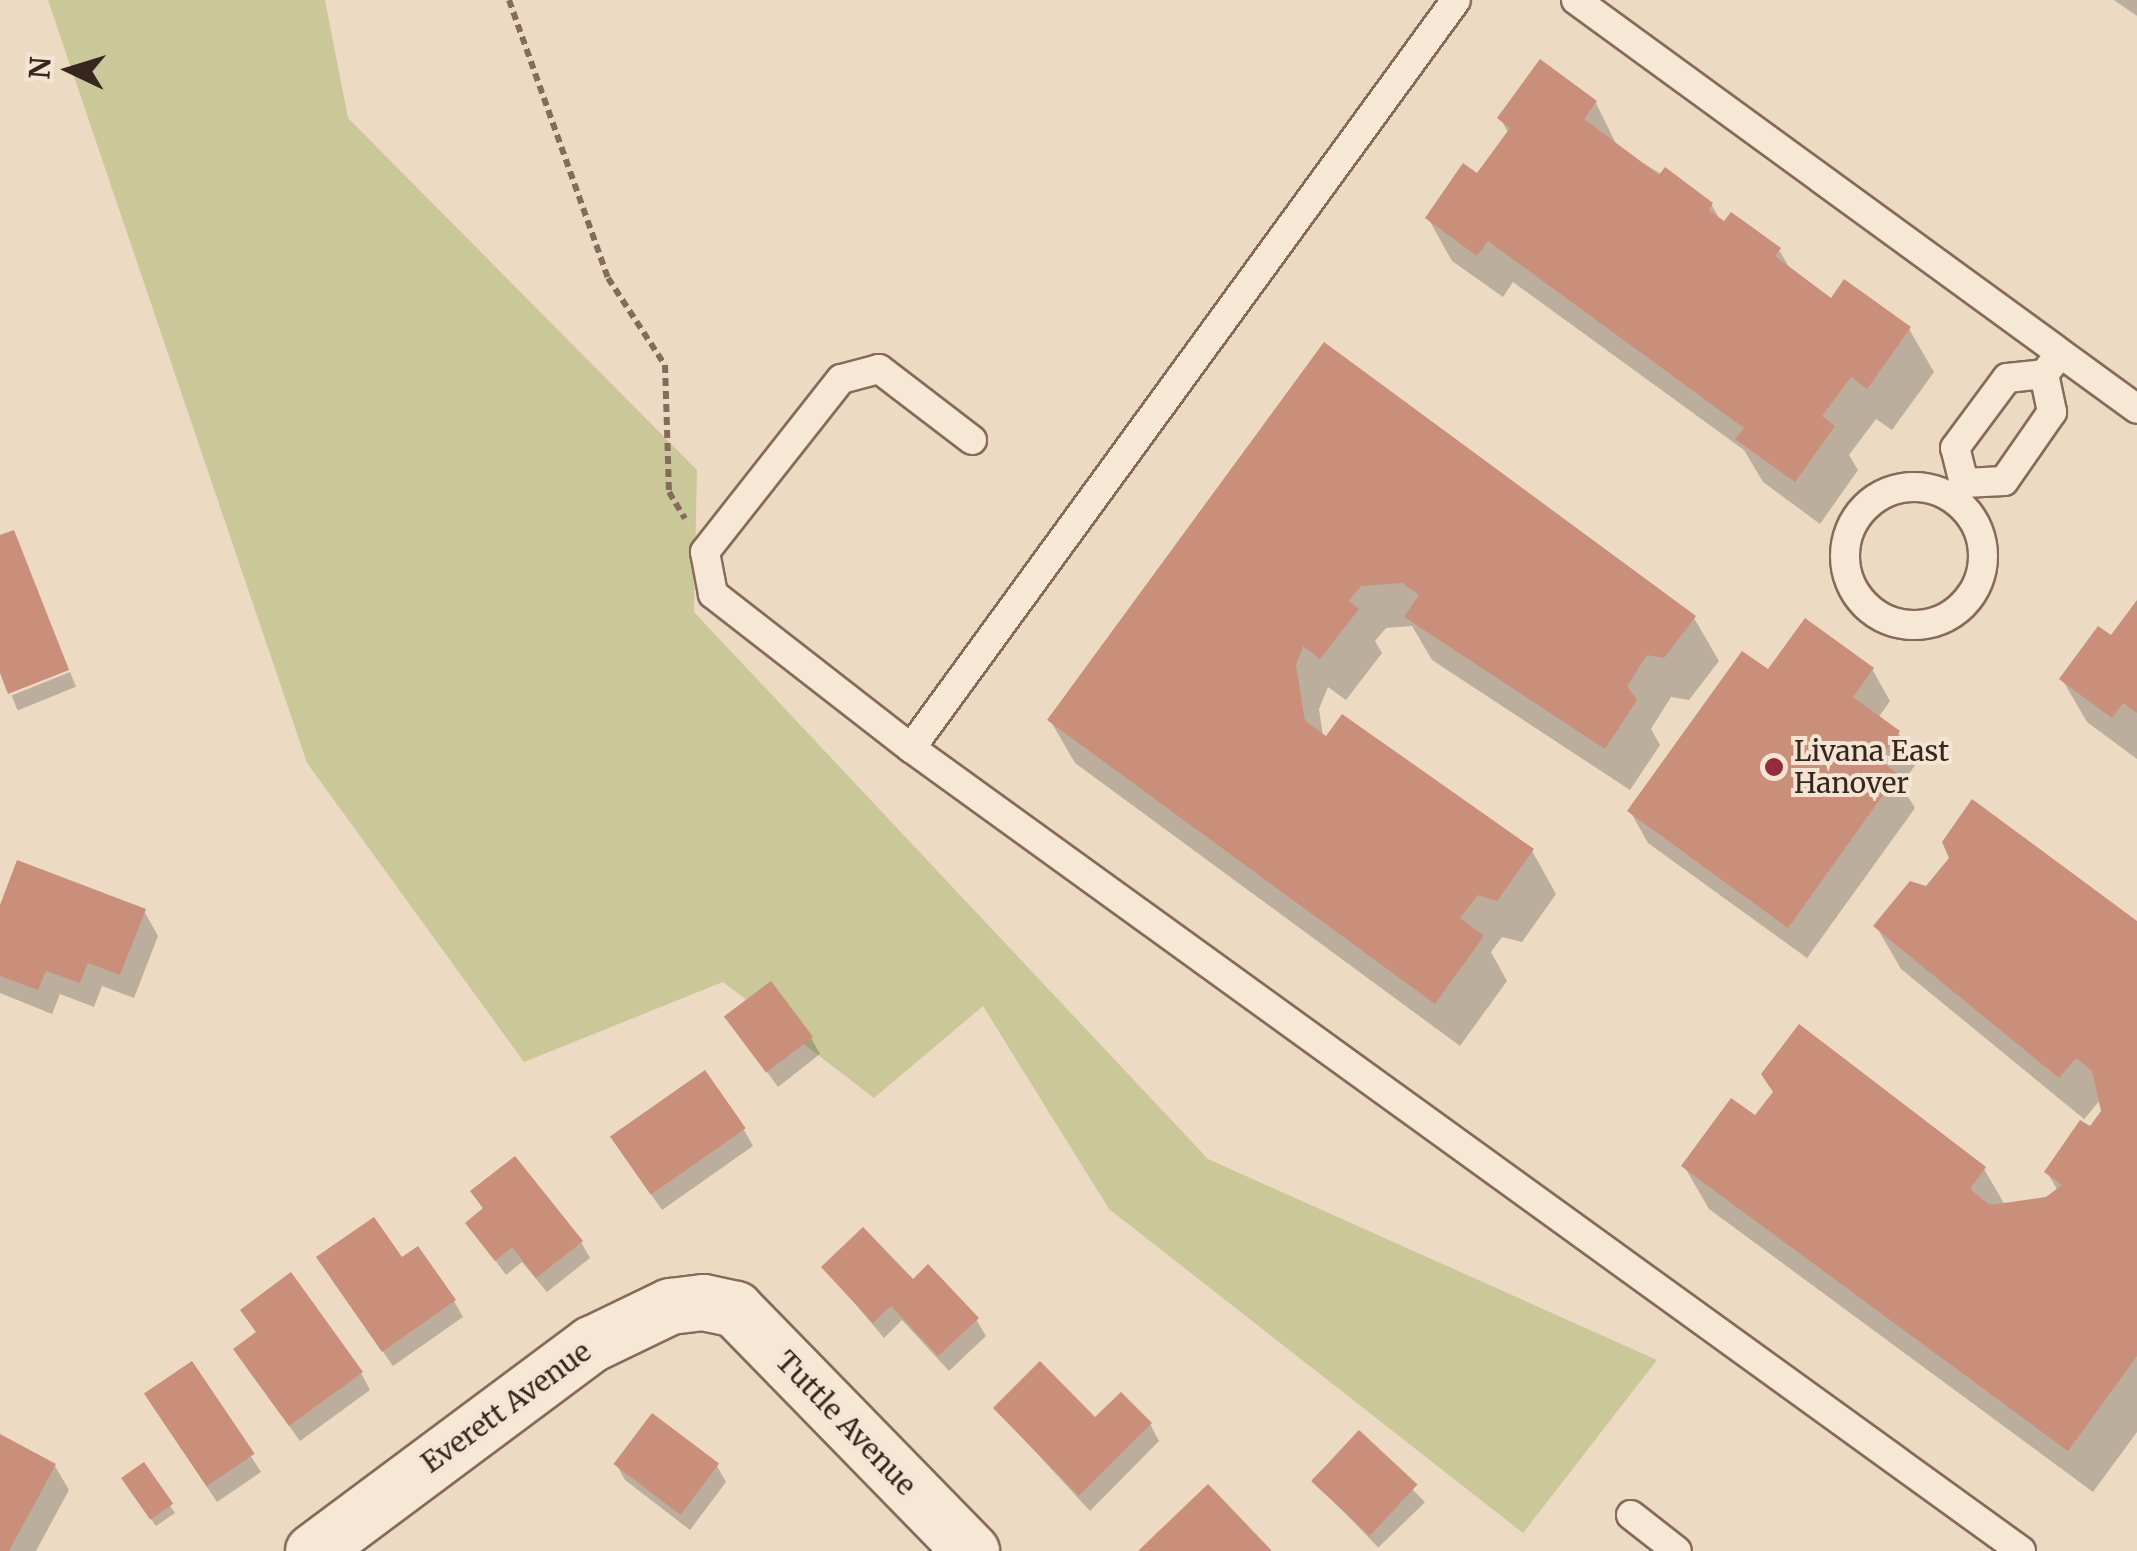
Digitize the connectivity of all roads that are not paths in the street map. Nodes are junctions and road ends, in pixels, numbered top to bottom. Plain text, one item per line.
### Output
1 (1456, 0) edge
2 (1576, 0) edge
3 (2052, 364) junction
4 (2137, 409) edge
5 (972, 440) dead end
6 (1958, 490) junction
7 (911, 748) junction
8 (716, 1305) joint
9 (1630, 1515) dead end
10 (313, 1551) edge
11 (971, 1551) edge
12 (1677, 1551) edge
13 (2020, 1551) edge

1 - 7 lane
2 - 3 lane
3 - 4 lane
3 - 6 lane
3 - 6 lane
5 - 7 lane
6 - 6 lane
7 - 13 lane
8 - 10 street, Everett Avenue
8 - 11 street, Tuttle Avenue
9 - 12 lane

